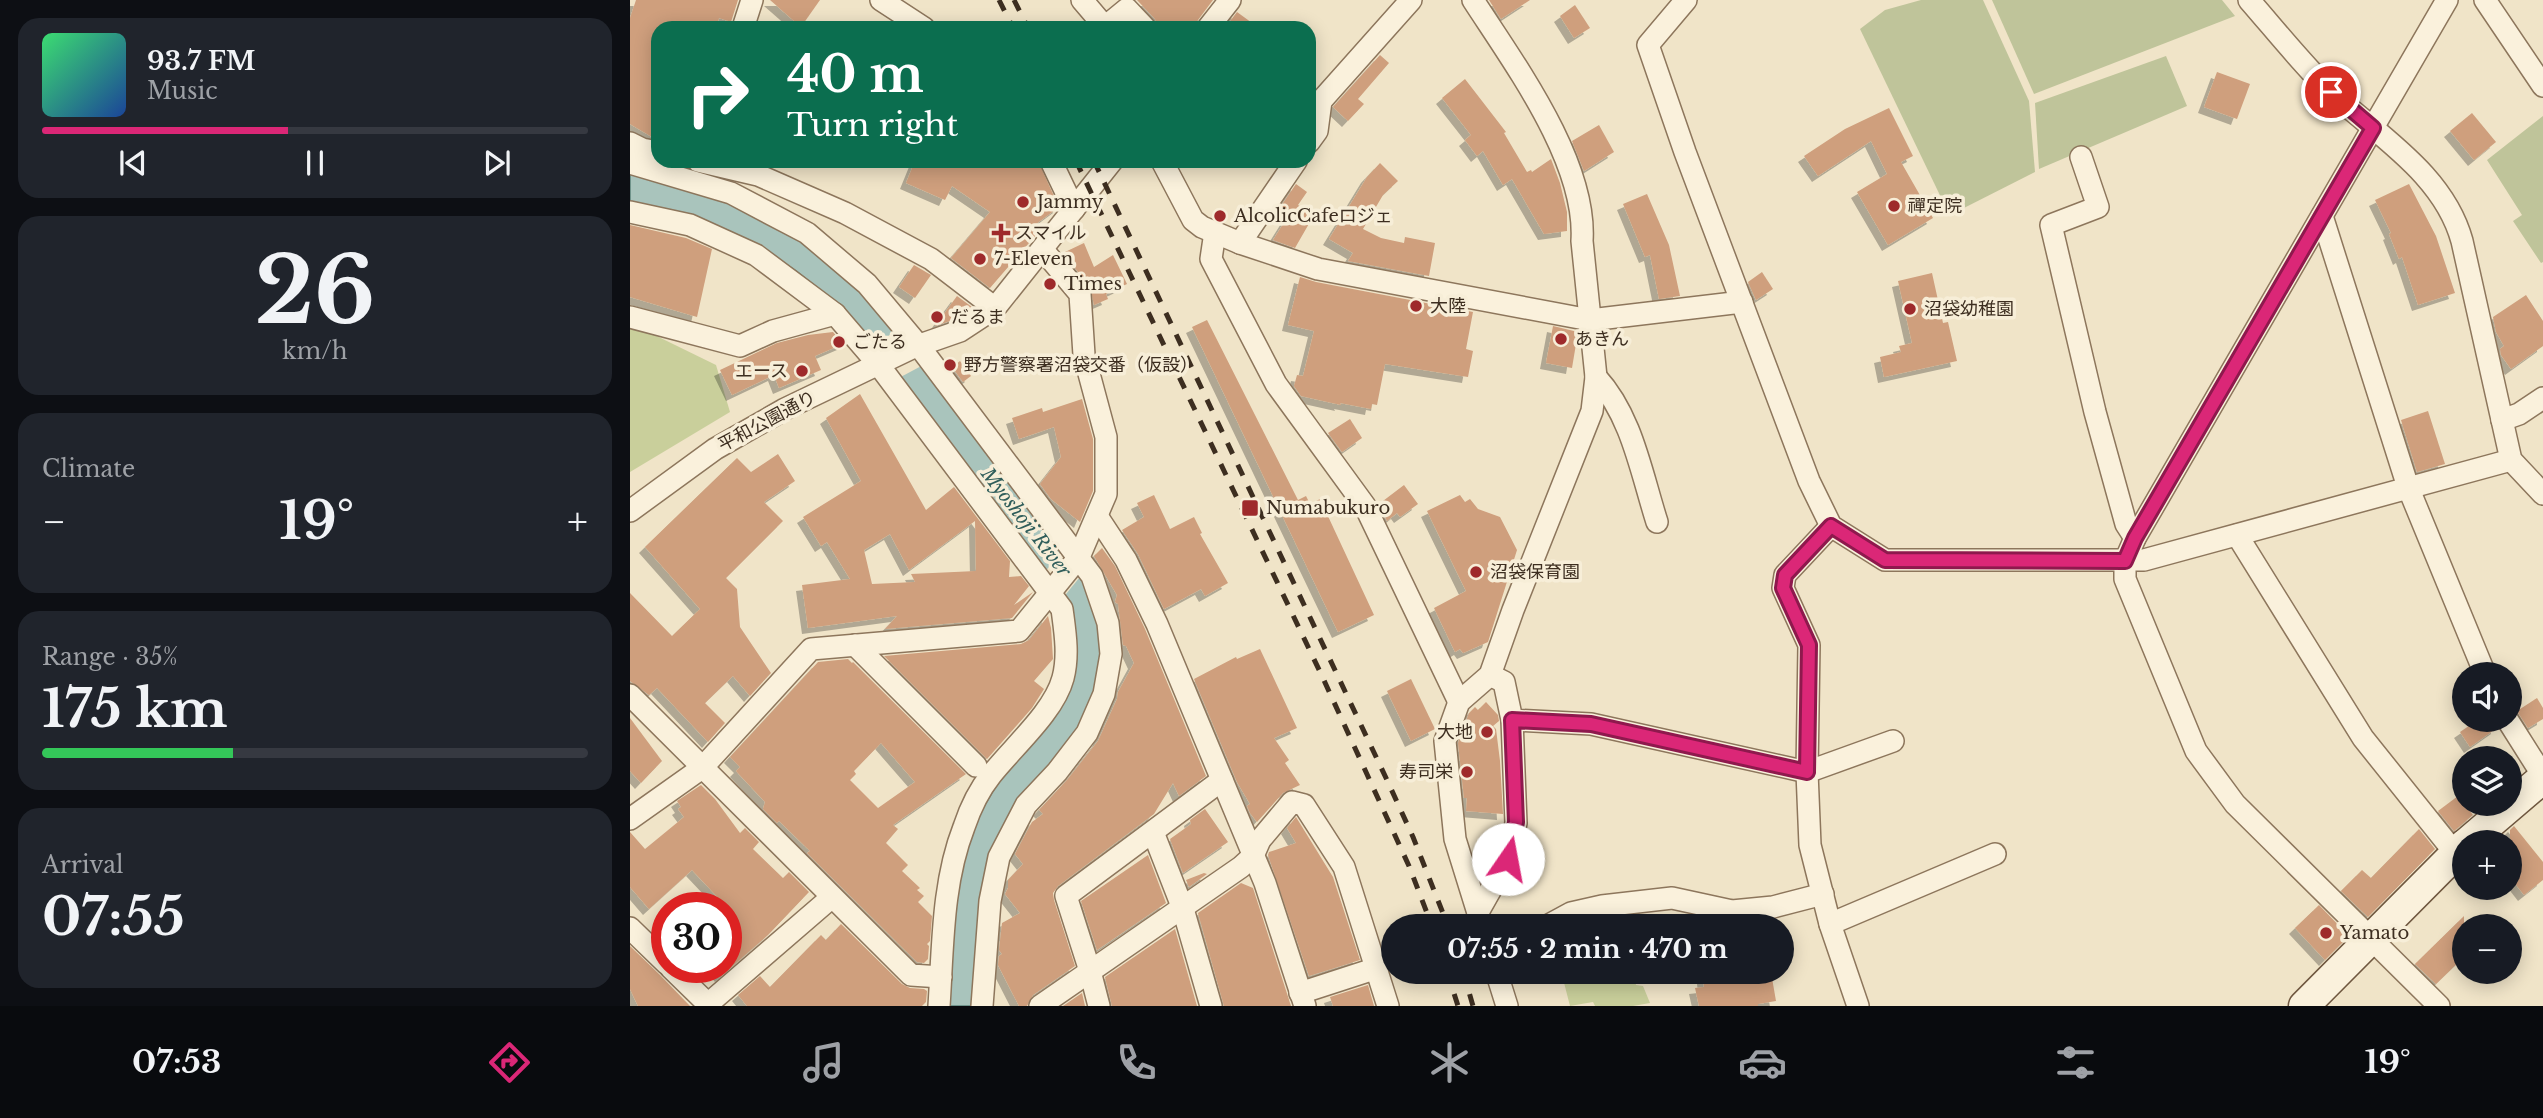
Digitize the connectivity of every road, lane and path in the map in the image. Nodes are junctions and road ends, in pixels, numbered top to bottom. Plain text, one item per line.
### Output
1 (752, 0) edge
2 (881, 0) edge
3 (1082, 0) edge
4 (1230, 0) edge
5 (1411, 0) edge
6 (1473, 0) edge
7 (1686, 0) edge
8 (2249, 0) edge
9 (2447, 0) edge
10 (2485, 0) edge
11 (745, 21) edge
12 (913, 21) edge
13 (1100, 21) edge
14 (1112, 21) edge
15 (1138, 21) edge
16 (1214, 21) edge
17 (2543, 86) edge
18 (2373, 128) junction
19 (1316, 132) edge
20 (630, 143) edge
21 (651, 151) edge
22 (2081, 157) dead end
23 (630, 163) edge
24 (756, 168) edge
25 (1054, 168) edge
26 (1106, 168) edge
27 (1166, 168) edge
28 (1291, 168) edge
29 (1074, 209) junction
30 (630, 212) edge
31 (2322, 216) junction
32 (1215, 232) junction
33 (1240, 243) junction
34 (1043, 250) junction
35 (1742, 302) junction
36 (995, 308) junction
37 (835, 314) junction
38 (630, 317) edge
39 (1590, 320) junction
40 (916, 347) junction
41 (881, 363) junction
42 (1596, 377) junction
43 (2543, 398) edge
44 (2502, 420) junction
45 (2511, 460) junction
46 (2409, 486) junction
47 (2543, 494) edge
48 (630, 511) edge
49 (1097, 516) junction
50 (1657, 522) dead end
51 (1831, 526) junction
52 (2237, 535) junction
53 (2135, 538) junction
54 (1077, 560) junction
55 (2125, 561) junction
56 (1052, 588) junction
57 (855, 645) junction
58 (2480, 662) edge
59 (1490, 675) junction
60 (630, 695) edge
61 (1459, 702) junction
62 (1512, 720) junction
63 (2515, 732) edge
64 (1893, 741) dead end
65 (976, 766) dead end
66 (702, 768) junction
67 (1807, 772) junction
68 (2543, 777) edge
69 (1222, 780) junction
70 (630, 819) edge
71 (2482, 830) edge
72 (1153, 832) junction
73 (2452, 836) edge
74 (1996, 853) dead end
75 (1253, 856) junction
76 (2452, 857) edge
77 (1823, 894) junction
78 (832, 897) junction
79 (1183, 908) junction
80 (1478, 914) edge
81 (1482, 914) edge
82 (1569, 914) edge
83 (1830, 924) junction
84 (630, 928) edge
85 (2370, 939) junction
86 (651, 948) edge
87 (1377, 968) junction
88 (1090, 971) junction
89 (941, 977) junction
90 (686, 983) edge
91 (1500, 984) edge
92 (1303, 999) edge
93 (709, 1005) edge
94 (939, 1006) edge
95 (982, 1006) edge
96 (1040, 1006) edge
97 (1098, 1006) edge
98 (1210, 1006) edge
99 (1388, 1006) edge
100 (1507, 1006) edge
101 (1858, 1006) edge
102 (2304, 1006) edge
103 (2439, 1006) edge

1 - 11 street
2 - 12 street
3 - 13 street
4 - 16 street
5 - 19 street
6 - 39 street
7 - 35 street
8 - 18 street
9 - 18 street
10 - 17 street
14 - 15 street
18 - 31 street
18 - 44 street
20 - 21 street
22 - 53 street
23 - 40 street
24 - 36 street
25 - 29 street
26 - 29 street, 平和公園通り
27 - 32 street
28 - 33 street
29 - 34 street, 平和公園通り
30 - 37 street
31 - 46 street
31 - 53 street
32 - 33 street
32 - 61 street
33 - 39 street
34 - 36 street, 平和公園通り
34 - 49 street
35 - 39 street
35 - 51 street
36 - 40 street, 平和公園通り
37 - 38 street
37 - 41 street
39 - 42 street
40 - 41 street, 平和公園通り
40 - 54 street
41 - 48 street, 平和公園通り
41 - 56 street
42 - 50 street
42 - 59 street
43 - 44 street
44 - 45 street
45 - 46 street
45 - 47 street
46 - 52 street
46 - 58 street
49 - 54 street
49 - 69 street
51 - 55 street
51 - 67 street
52 - 55 street
52 - 73 street
53 - 55 street
54 - 56 street
54 - 95 street
55 - 85 street
56 - 57 street
56 - 89 street
57 - 65 street
57 - 66 street
59 - 61 street
59 - 62 street
60 - 66 street
61 - 80 street
62 - 67 street
62 - 81 street
63 - 68 street
64 - 67 street
66 - 70 street
66 - 78 street
67 - 77 street
68 - 71 street
69 - 72 street
69 - 75 street
72 - 79 street
72 - 88 street
74 - 83 street
75 - 79 street
75 - 87 street
75 - 92 street
76 - 85 street
77 - 82 street
77 - 83 street
78 - 89 street
78 - 93 street
79 - 88 street
79 - 98 street
83 - 101 street
84 - 86 street
85 - 102 street
85 - 103 street
87 - 92 street
87 - 99 street
88 - 96 street
88 - 97 street
89 - 94 street
90 - 93 street
91 - 100 street

